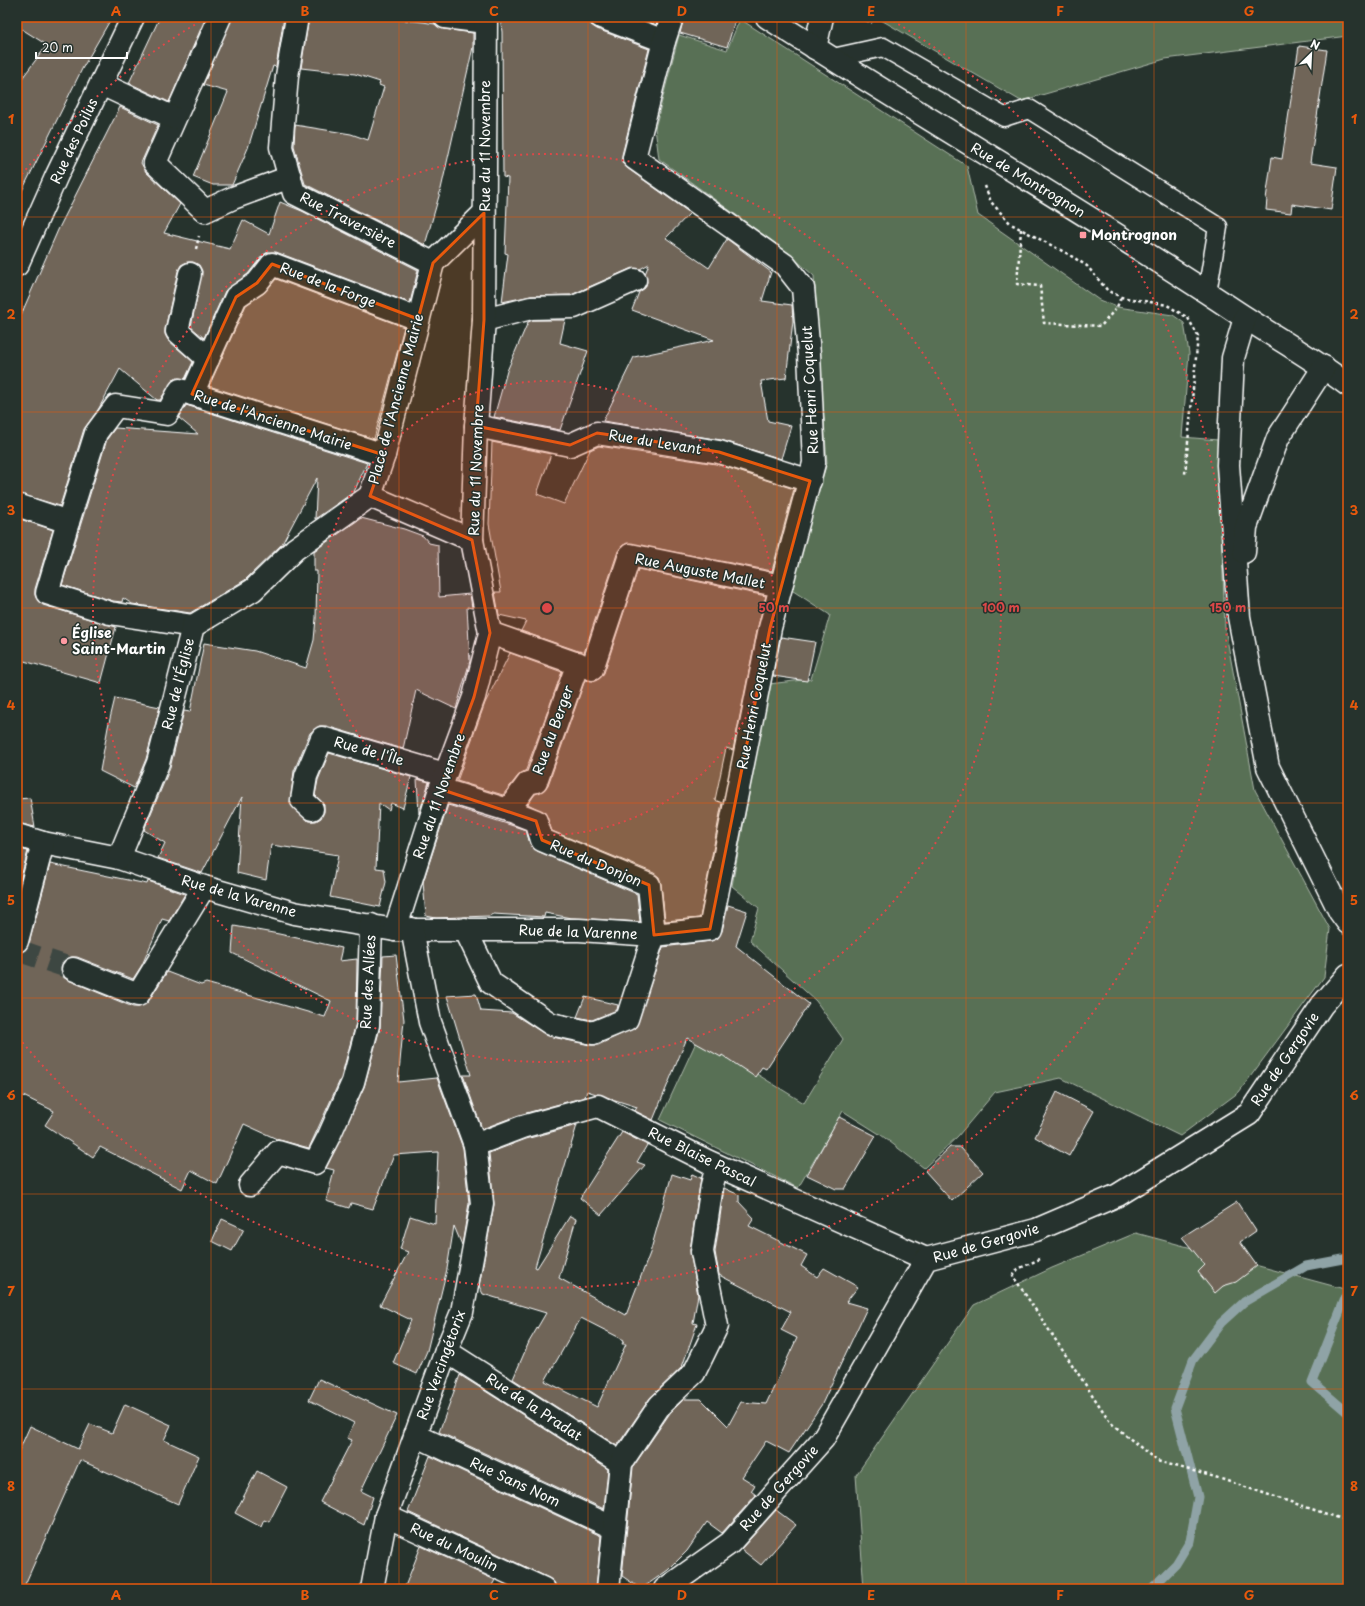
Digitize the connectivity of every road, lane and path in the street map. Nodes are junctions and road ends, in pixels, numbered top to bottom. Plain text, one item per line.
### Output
1 (133, 17) edge
2 (220, 17) edge
3 (296, 17) edge
4 (445, 17) edge
5 (601, 17) edge
6 (672, 17) edge
7 (767, 17) edge
8 (822, 17) edge
9 (485, 19) edge
10 (664, 41) junction
11 (824, 53) junction
12 (101, 84) junction
13 (174, 118) junction
14 (987, 155) junction
15 (290, 177) junction
16 (205, 211) junction
17 (484, 213) junction
18 (1021, 229) junction
19 (433, 263) junction
20 (17, 265) edge
21 (190, 274) joint
22 (635, 280) dead end
23 (1207, 293) junction
24 (1121, 297) junction
25 (1245, 318) junction
26 (418, 319) junction
27 (484, 320) junction
28 (208, 359) junction
29 (1324, 367) junction
30 (1348, 385) edge
31 (192, 394) junction
32 (476, 426) junction
33 (384, 455) junction
34 (1185, 474) dead end
35 (810, 481) junction
36 (370, 496) junction
37 (17, 505) edge
38 (68, 522) junction
39 (472, 540) junction
40 (781, 586) junction
41 (1239, 617) junction
42 (193, 626) junction
43 (490, 633) junction
44 (578, 663) junction
45 (442, 782) junction
46 (312, 809) dead end
47 (508, 810) junction
48 (17, 835) edge
49 (43, 843) junction
50 (118, 858) junction
51 (204, 888) junction
52 (1348, 924) edge
53 (371, 925) junction
54 (403, 929) junction
55 (464, 929) junction
56 (654, 935) junction
57 (17, 941) edge
58 (73, 969) tunnel mouth
59 (1348, 975) edge
60 (474, 1145) junction
61 (717, 1166) junction
62 (250, 1185) dead end
63 (1046, 1256) dead end
64 (926, 1259) junction
65 (446, 1351) junction
66 (415, 1435) junction
67 (622, 1463) junction
68 (386, 1516) junction
69 (1348, 1521) edge
70 (614, 1528) junction
71 (372, 1589) edge
72 (544, 1589) edge
73 (608, 1589) edge
74 (665, 1589) edge

1 - 12 street, Rue des Poilus
2 - 13 street
3 - 15 street
4 - 9 street
5 - 10 street
6 - 10 street, Rue Henri Coquelut
7 - 11 street, Rue de Montrognon
8 - 11 street
9 - 17 street, Rue du 11 Novembre
10 - 35 street, Rue Henri Coquelut
11 - 14 street, Rue de Montrognon
11 - 23 lane
12 - 13 street
12 - 20 street, Rue des Poilus
13 - 16 street
14 - 18 path
14 - 23 street, Rue de Montrognon
15 - 16 street, Rue Traversière
15 - 19 street, Rue Traversière
16 - 21 path
17 - 19 street
17 - 27 street, Rue du 11 Novembre
18 - 24 path
18 - 24 path
19 - 26 street, Place de l'Ancienne Mairie
21 - 28 street
22 - 27 street
23 - 25 street, Rue de Montrognon
24 - 34 path
25 - 29 street, Rue de Montrognon
25 - 41 street
26 - 28 street, Rue de la Forge
26 - 33 street, Place de l'Ancienne Mairie
27 - 32 street, Rue du 11 Novembre
28 - 31 street, Rue de la Forge
29 - 30 street, Rue de Montrognon
29 - 41 street
31 - 33 street, Rue de l'Ancienne Mairie
31 - 38 street, Rue de l'Ancienne Mairie
32 - 35 street, Rue du Levant
32 - 39 street, Rue du 11 Novembre
33 - 36 street, Place de l'Ancienne Mairie
35 - 40 street, Rue Henri Coquelut
36 - 39 street, Place de l'Ancienne Mairie
36 - 42 street, Rue de l'Église
37 - 38 street
38 - 42 street
39 - 43 street, Rue du 11 Novembre
40 - 44 street, Rue Auguste Mallet
40 - 56 street, Rue Henri Coquelut
41 - 52 street
42 - 50 street, Rue de l'Église
43 - 44 street, Rue Auguste Mallet
43 - 45 street, Rue du 11 Novembre
44 - 47 street, Rue du Berger
45 - 46 street, Rue de l'Île
45 - 47 street, Rue du Donjon
45 - 54 street, Rue du 11 Novembre
47 - 56 street, Rue du Donjon
48 - 49 street, Rue de la Varenne
49 - 50 street, Rue de la Varenne
49 - 57 street
50 - 51 street, Rue de la Varenne
51 - 53 street, Rue de la Varenne
51 - 58 street
53 - 54 street, Rue de la Varenne
53 - 62 street, Rue des Allées
54 - 55 street, Rue de la Varenne
54 - 60 street, Rue Vercingétorix
55 - 56 street, Rue de la Varenne
55 - 56 street, Rue de la Varenne
59 - 64 street, Rue de Gergovie
60 - 61 street, Rue Blaise Pascal
60 - 65 street, Rue Vercingétorix
61 - 64 street, Rue Blaise Pascal
61 - 67 street
63 - 69 path
64 - 74 street, Rue de Gergovie
65 - 66 street, Rue Vercingétorix
65 - 67 street, Rue de la Pradat
66 - 68 street, Rue Vercingétorix
66 - 70 street, Rue Sans Nom
67 - 70 street
68 - 71 street, Rue Vercingétorix
68 - 72 street, Rue du Moulin
70 - 73 street

